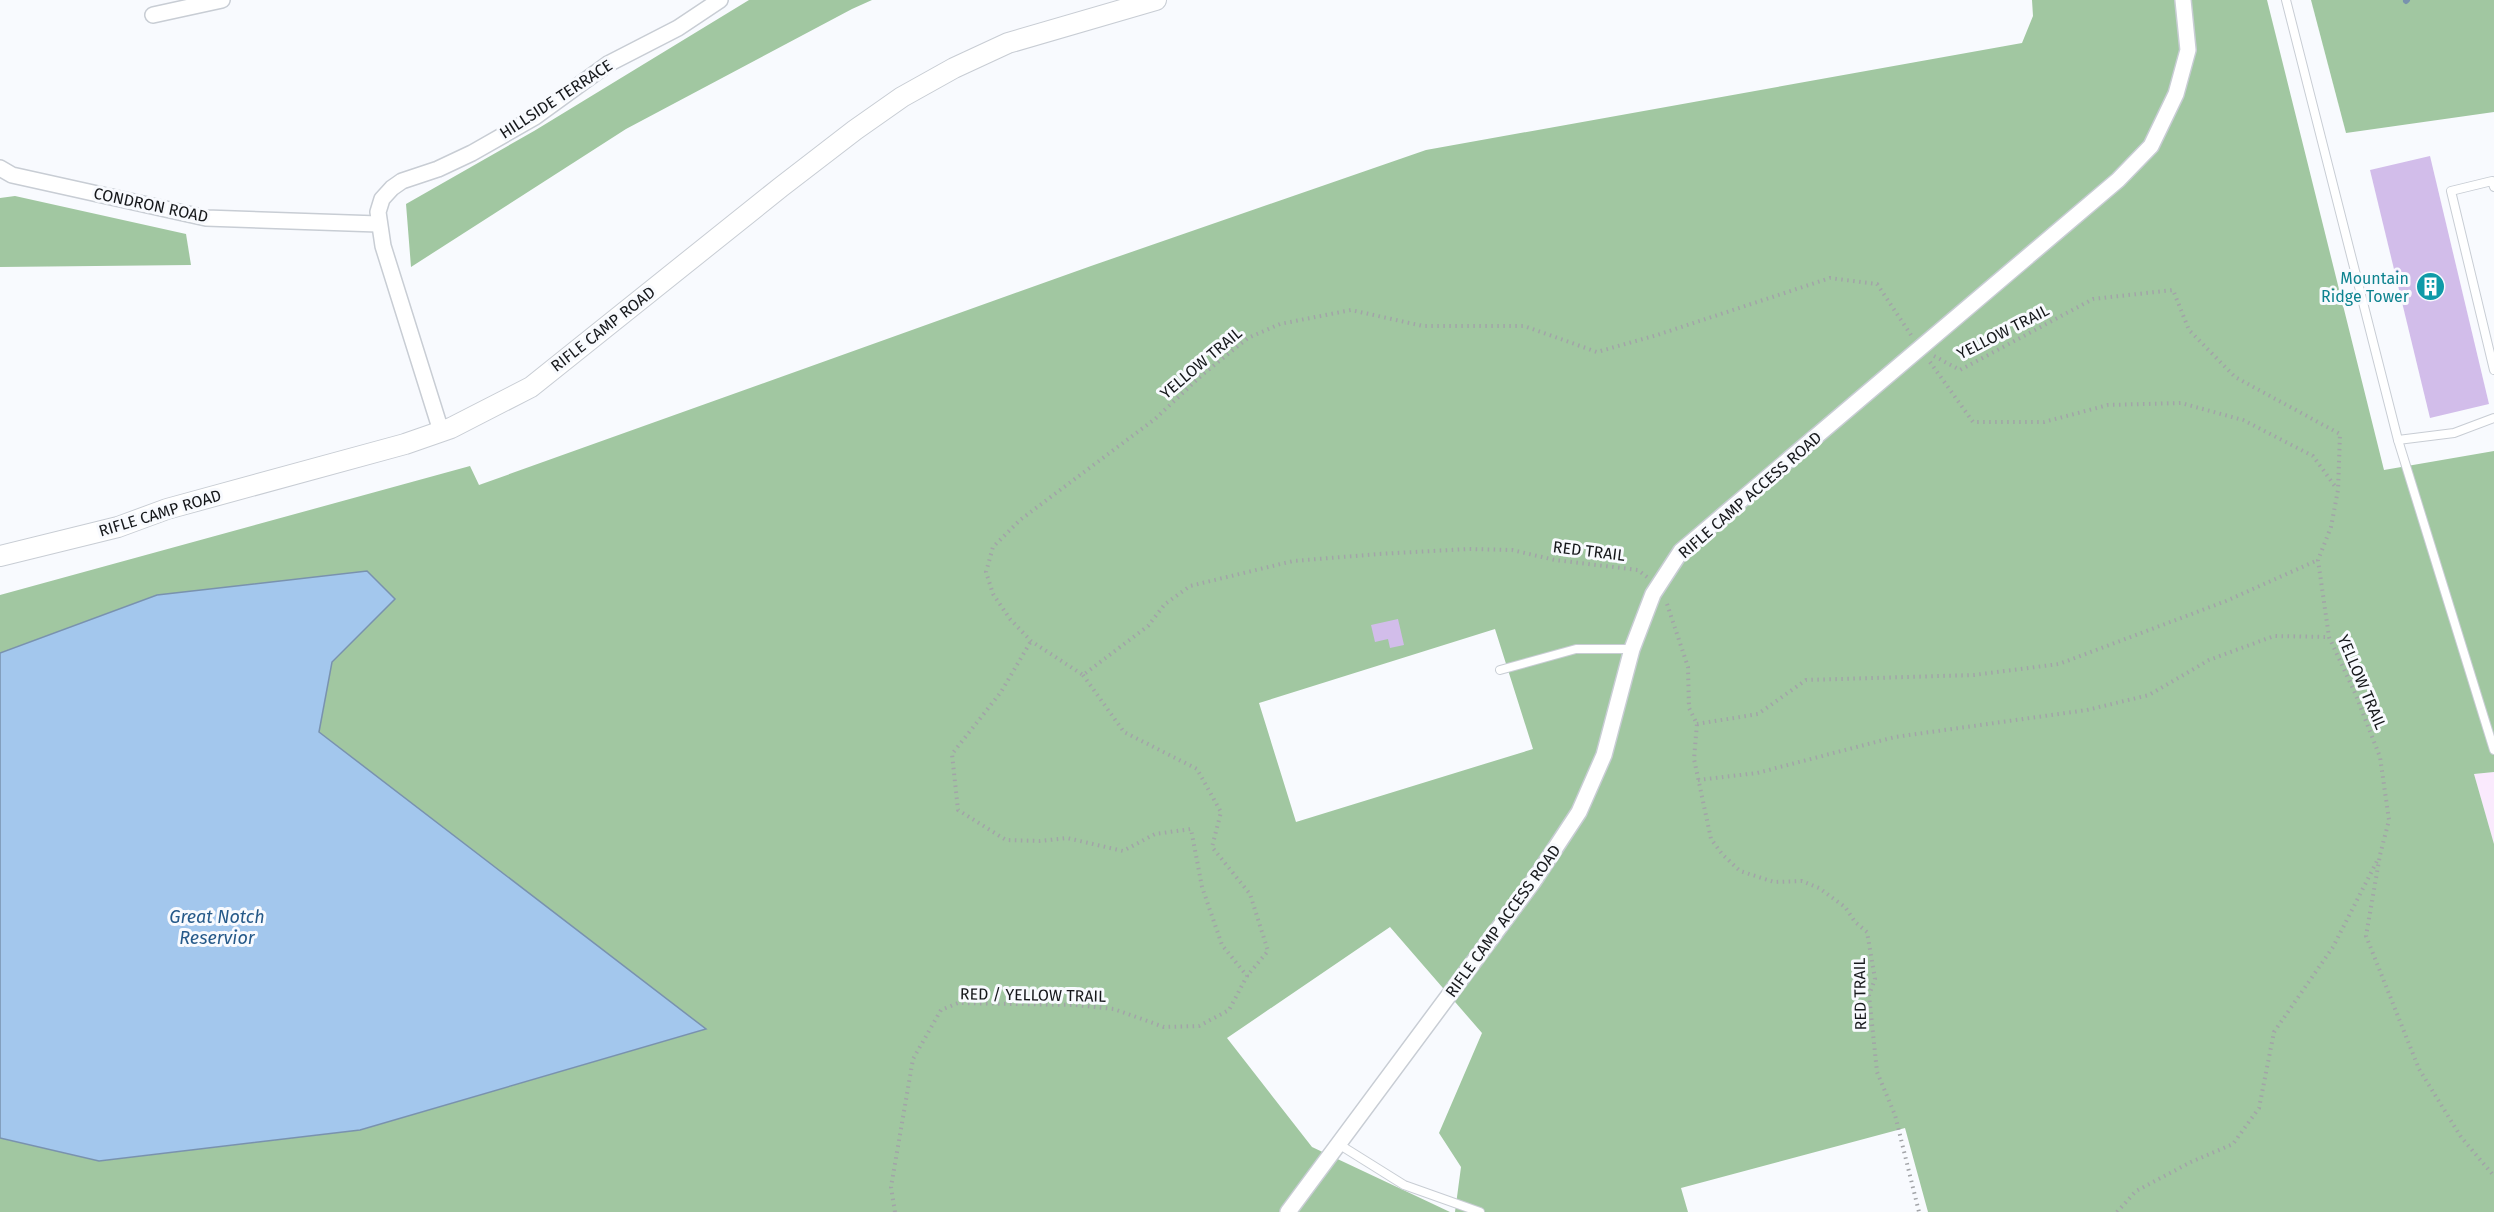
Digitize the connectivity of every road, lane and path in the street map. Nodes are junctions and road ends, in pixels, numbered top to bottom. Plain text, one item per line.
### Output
1 (222, 0) edge
2 (720, 0) edge
3 (1156, 0) edge
4 (2183, 0) edge
5 (2286, 0) edge
6 (153, 15) dead end
7 (0, 168) edge
8 (2494, 187) edge
9 (378, 224) junction
10 (1920, 348) junction
11 (2494, 370) edge
12 (2494, 418) edge
13 (441, 431) junction
14 (2398, 440) junction
15 (2338, 490) junction
16 (0, 556) edge
17 (2318, 560) junction
18 (1658, 586) junction
19 (2329, 637) junction
20 (1031, 641) junction
21 (1632, 649) junction
22 (1500, 670) dead end
23 (1083, 675) junction
24 (1697, 724) junction
25 (2494, 750) edge
26 (1698, 780) junction
27 (2380, 855) junction
28 (1247, 976) junction
29 (1340, 1145) junction
30 (2494, 1176) edge
31 (895, 1212) edge
32 (1288, 1212) edge
33 (1480, 1212) edge
34 (1919, 1212) edge
35 (2117, 1212) edge

1 - 6 street
2 - 9 street, HILLSIDE TERRACE
3 - 13 street, RIFLE CAMP ROAD
4 - 10 street, RIFLE CAMP ACCESS ROAD
5 - 14 lane
7 - 9 street, CONDRON ROAD
8 - 11 lane
9 - 13 street, HILLSIDE TERRACE
10 - 15 path
10 - 15 path, YELLOW TRAIL
10 - 18 street, RIFLE CAMP ACCESS ROAD
10 - 20 path, YELLOW TRAIL
12 - 14 lane
13 - 16 street, RIFLE CAMP ROAD
14 - 25 lane
15 - 17 path, YELLOW TRAIL
17 - 19 path, YELLOW TRAIL
17 - 24 path
18 - 21 street, RIFLE CAMP ACCESS ROAD
18 - 23 path, RED TRAIL
18 - 24 path, RED TRAIL
19 - 26 path
19 - 27 path, YELLOW TRAIL
20 - 23 path
20 - 28 path
21 - 22 lane
21 - 29 street, RIFLE CAMP ACCESS ROAD
23 - 28 path, RED / YELLOW TRAIL
24 - 26 path, RED TRAIL
26 - 34 path, RED TRAIL
27 - 30 path, YELLOW TRAIL
27 - 35 path
28 - 31 path, RED / YELLOW TRAIL
29 - 32 street, RIFLE CAMP ACCESS ROAD
29 - 33 lane

